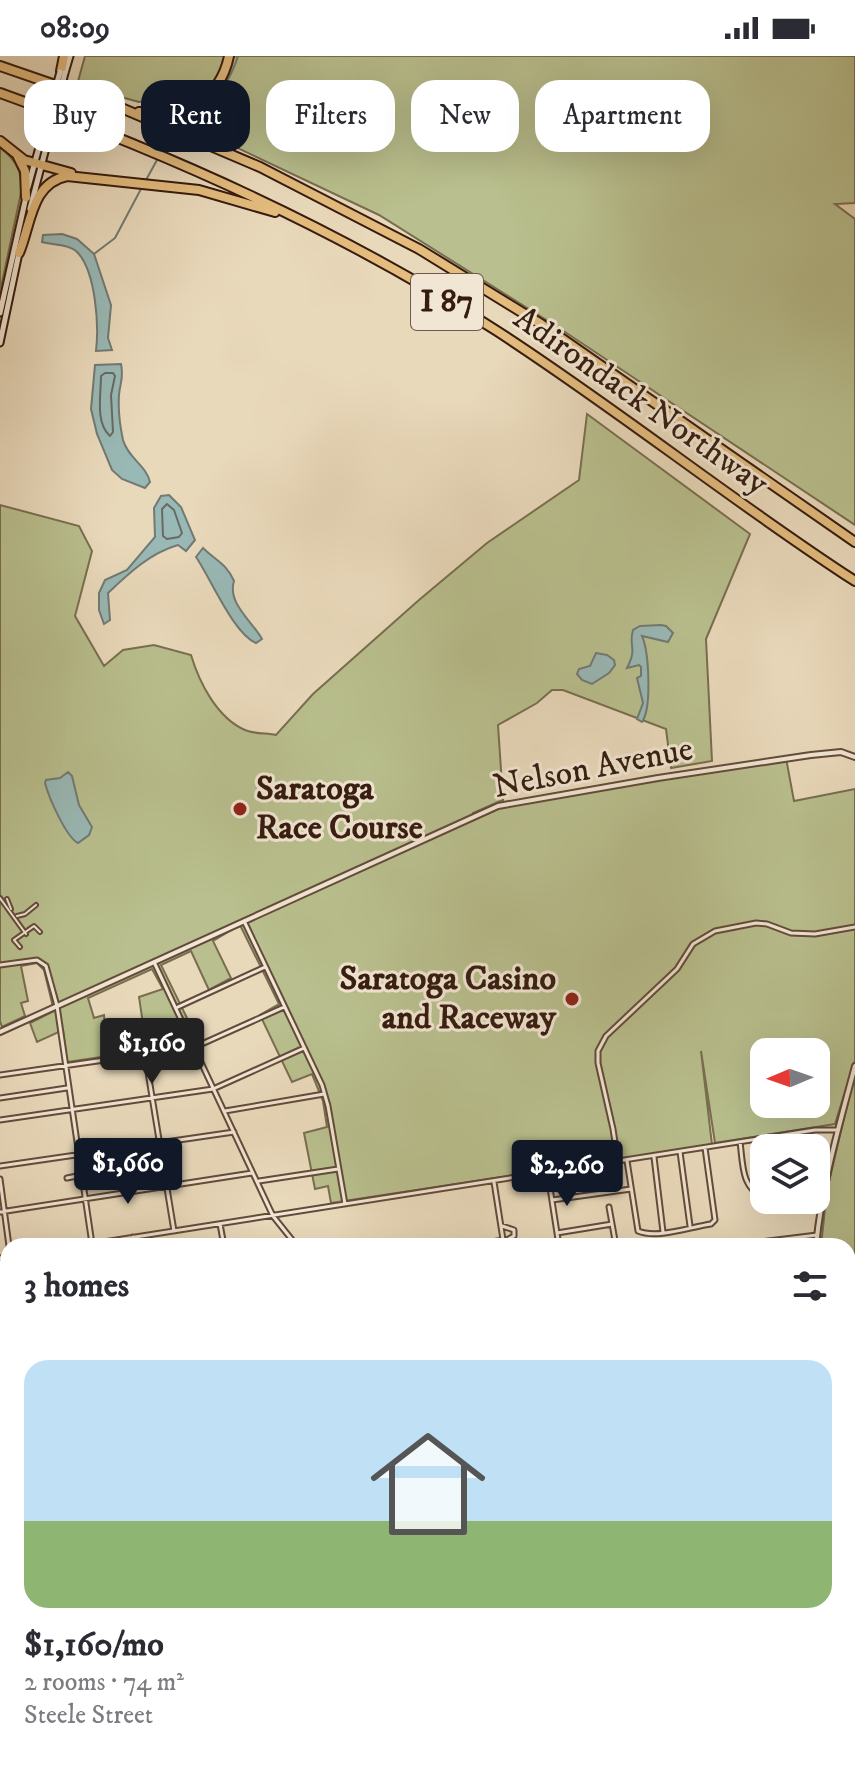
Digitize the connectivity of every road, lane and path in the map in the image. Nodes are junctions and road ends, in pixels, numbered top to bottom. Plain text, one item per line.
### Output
1 (67, 56) edge
2 (229, 56) edge
3 (2, 65) edge
4 (62, 72) joint
5 (44, 80) edge
6 (0, 93) edge
7 (125, 108) edge
8 (125, 110) edge
9 (0, 141) edge
10 (15, 154) junction
11 (38, 164) junction
12 (88, 177) junction
13 (26, 197) junction
14 (321, 230) junction
15 (19, 253) junction
16 (0, 313) edge
17 (0, 343) edge
18 (855, 542) edge
19 (855, 581) edge
20 (855, 757) edge
21 (0, 898) edge
22 (7, 899) dead end
23 (11, 910) junction
24 (37, 912) dead end
25 (15, 916) junction
26 (244, 921) junction
27 (855, 927) edge
28 (40, 932) dead end
29 (25, 933) junction
30 (20, 947) dead end
31 (154, 962) junction
32 (0, 965) edge
33 (265, 967) junction
34 (57, 1006) junction
35 (176, 1007) junction
36 (284, 1007) junction
37 (0, 1032) edge
38 (195, 1047) junction
39 (304, 1048) junction
40 (145, 1054) junction
41 (65, 1065) junction
42 (855, 1066) edge
43 (0, 1075) edge
44 (68, 1088) junction
45 (213, 1089) junction
46 (324, 1094) junction
47 (0, 1098) edge
48 (153, 1100) junction
49 (71, 1110) junction
50 (224, 1111) junction
51 (0, 1120) edge
52 (837, 1130) junction
53 (234, 1132) junction
54 (160, 1142) junction
55 (740, 1142) junction
56 (705, 1148) junction
57 (680, 1152) junction
58 (79, 1154) junction
59 (654, 1156) junction
60 (627, 1161) junction
61 (618, 1162) junction
62 (0, 1166) edge
63 (338, 1169) junction
64 (252, 1173) junction
65 (548, 1173) junction
66 (82, 1175) junction
67 (67, 1178) dead end
68 (0, 1179) edge
69 (257, 1181) junction
70 (494, 1181) junction
71 (168, 1187) junction
72 (750, 1187) edge
73 (631, 1189) junction
74 (85, 1199) junction
75 (552, 1200) junction
76 (345, 1204) junction
77 (609, 1207) dead end
78 (2, 1211) edge
79 (273, 1216) junction
80 (220, 1224) junction
81 (612, 1224) junction
82 (501, 1226) junction
83 (690, 1226) junction
84 (174, 1231) junction
85 (663, 1232) junction
86 (557, 1233) junction
87 (817, 1235) junction
88 (133, 1237) joint
89 (7, 1238) edge
90 (91, 1238) edge
91 (127, 1238) edge
92 (223, 1238) edge
93 (291, 1238) edge
94 (502, 1238) edge
95 (512, 1238) edge
96 (558, 1238) edge
97 (615, 1238) edge
98 (781, 1238) edge
99 (817, 1238) edge

1 - 4 highway
2 - 7 highway
3 - 5 highway, Adirondack Northway / I 87
4 - 11 main road, bridge
6 - 14 highway, Adirondack Northway / I 87
8 - 18 highway, Adirondack Northway / I 87
9 - 10 highway
10 - 11 highway
10 - 13 highway
11 - 12 highway
11 - 13 main road
11 - 15 main road
12 - 14 highway
12 - 15 highway
13 - 16 main road
14 - 19 highway, Adirondack Northway / I 87
15 - 17 main road
20 - 26 street, Nelson Avenue
21 - 23 street
22 - 23 street
23 - 25 street
24 - 25 street
25 - 29 street
26 - 31 street, Nelson Avenue
26 - 33 street
27 - 61 street
28 - 29 street
29 - 30 street
31 - 34 street, Nelson Avenue
31 - 35 street
32 - 34 street
33 - 35 street
33 - 36 street
34 - 37 street, Nelson Avenue
34 - 41 street
35 - 38 street
36 - 38 street
36 - 39 street
38 - 40 street
38 - 45 street
39 - 45 street
39 - 46 street
40 - 41 street
40 - 48 street
41 - 43 street
41 - 44 street
42 - 52 street
44 - 47 street
44 - 49 street
45 - 48 street
45 - 50 street
46 - 50 street
46 - 63 street
48 - 49 street
48 - 54 street
49 - 51 street
49 - 58 street
50 - 53 street
52 - 55 street
52 - 87 street
53 - 54 street
53 - 64 street
54 - 58 street
54 - 71 street
55 - 56 street
55 - 72 street
56 - 57 street
56 - 83 street
57 - 59 street
57 - 83 street
58 - 62 street
58 - 66 street
59 - 60 street
59 - 85 street
60 - 61 street
60 - 73 street
61 - 65 street
63 - 69 street
63 - 76 street
64 - 69 street
64 - 71 street
65 - 70 street
65 - 75 street
66 - 67 street
66 - 74 street
68 - 78 street
69 - 79 street
70 - 76 street
70 - 82 street
71 - 74 street
71 - 84 street
73 - 75 street
73 - 85 street
74 - 78 street
74 - 90 street
75 - 86 street
76 - 79 street
77 - 81 street
78 - 89 street
79 - 80 street
79 - 93 street
80 - 84 street
80 - 92 street
81 - 86 street
81 - 97 street
82 - 94 street
82 - 95 street
83 - 85 street
84 - 88 street
86 - 96 street
87 - 98 street
87 - 99 street
88 - 91 street

